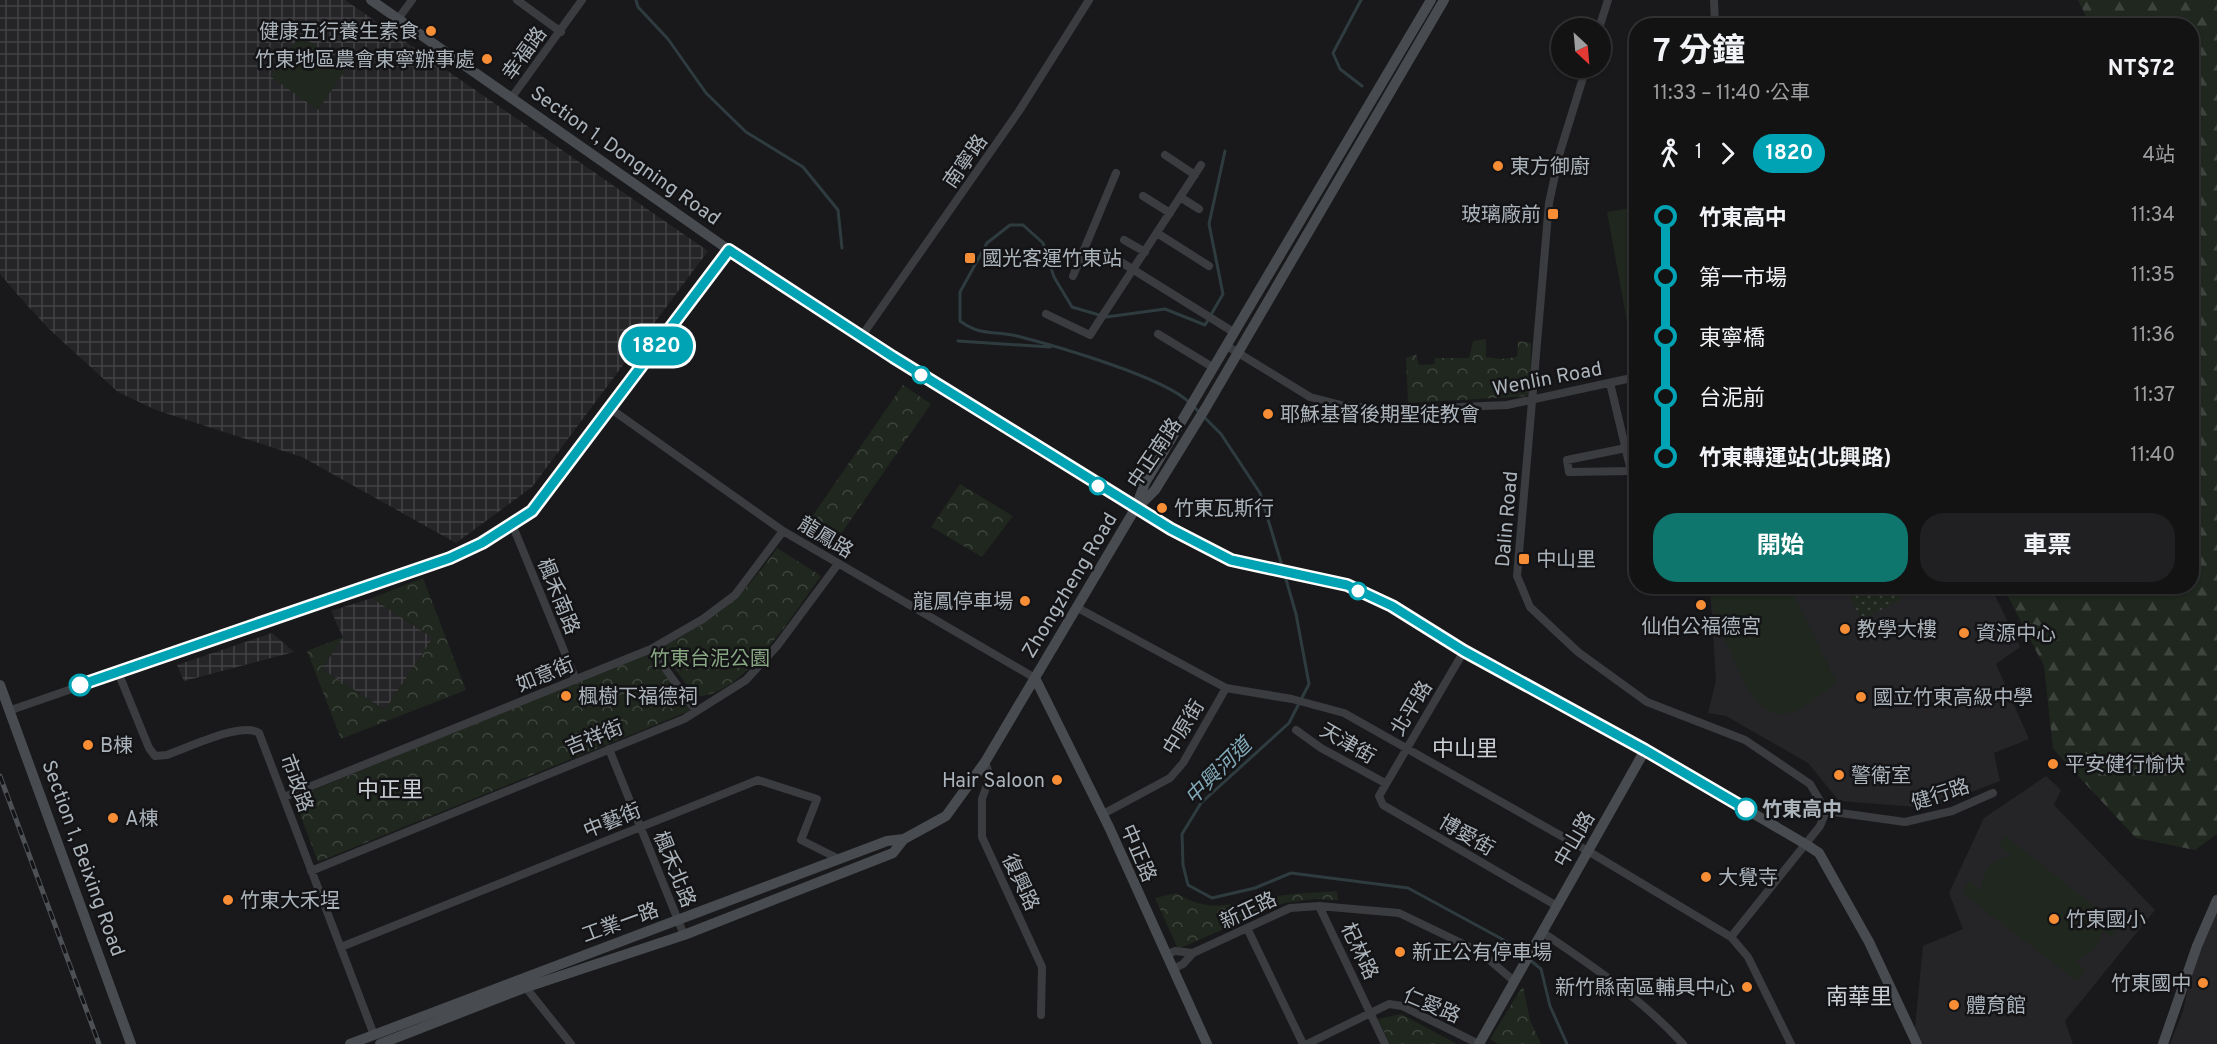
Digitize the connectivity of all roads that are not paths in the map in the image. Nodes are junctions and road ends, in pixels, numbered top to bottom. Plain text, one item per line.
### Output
1 (370, 0) edge
2 (412, 0) edge
3 (517, 0) edge
4 (582, 0) edge
5 (1089, 0) edge
6 (1431, 0) edge
7 (1444, 0) edge
8 (1608, 0) edge
9 (1714, 0) edge
10 (1602, 18) edge
11 (1715, 18) edge
12 (398, 19) junction
13 (561, 32) junction
14 (1583, 78) edge
15 (512, 97) junction
16 (1165, 155) dead end
17 (1201, 165) dead end
18 (1116, 173) dead end
19 (1195, 174) junction
20 (1143, 196) dead end
21 (1180, 197) junction
22 (1199, 209) dead end
23 (1170, 213) junction
24 (1157, 233) junction
25 (1124, 240) dead end
26 (729, 250) junction
27 (1144, 252) junction
28 (1122, 262) dead end
29 (1209, 266) dead end
30 (1134, 269) junction
31 (1073, 276) dead end
32 (1046, 314) dead end
33 (1235, 333) junction
34 (1158, 334) dead end
35 (861, 337) junction
36 (1227, 346) junction
37 (1238, 352) junction
38 (1214, 368) junction
39 (1629, 379) edge
40 (1610, 383) junction
41 (1534, 401) junction
42 (611, 409) junction
43 (1629, 447) edge
44 (1626, 448) junction
45 (1629, 462) edge
46 (1629, 471) edge
47 (1135, 509) junction
48 (512, 524) junction
49 (783, 531) junction
50 (838, 564) junction
51 (1076, 608) junction
52 (651, 649) junction
53 (1464, 651) junction
54 (118, 672) junction
55 (1035, 678) junction
56 (576, 680) junction
57 (0, 685) edge
58 (1226, 688) junction
59 (11, 710) junction
60 (696, 711) junction
61 (1296, 730) dead end
62 (1406, 747) junction
63 (609, 749) junction
64 (1645, 750) junction
65 (985, 762) junction
66 (1385, 783) junction
67 (1993, 793) dead end
68 (284, 797) junction
69 (1826, 811) junction
70 (1102, 814) junction
71 (640, 826) junction
72 (904, 839) junction
73 (1807, 845) junction
74 (1588, 851) junction
75 (839, 859) junction
76 (312, 871) junction
77 (2217, 900) edge
78 (1319, 906) junction
79 (1557, 906) junction
80 (678, 921) junction
81 (1246, 928) junction
82 (1542, 932) junction
83 (684, 935) junction
84 (1731, 937) junction
85 (340, 947) junction
86 (1193, 953) junction
87 (1166, 955) junction
88 (1173, 969) junction
89 (520, 977) junction
90 (1514, 981) junction
91 (524, 988) junction
92 (1370, 1012) junction
93 (1041, 1015) dead end
94 (421, 1022) junction
95 (377, 1041) edge
96 (131, 1044) edge
97 (350, 1044) edge
98 (571, 1044) edge
99 (1207, 1044) edge
100 (1305, 1044) edge
101 (1385, 1044) edge
102 (1479, 1044) edge
103 (1683, 1044) edge
104 (1791, 1044) edge
105 (1917, 1044) edge
106 (2163, 1044) edge

1 - 12 street, Section 1, Dongning Road
2 - 12 street
3 - 13 street
4 - 13 street, 幸福路
5 - 35 street, 南寧路
6 - 33 street, 中正南路
7 - 37 street, 中正南路
8 - 10 street
9 - 11 street
12 - 15 street, Section 1, Dongning Road
13 - 15 street, 幸福路
14 - 41 street, Dalin Road
15 - 26 street, Section 1, Dongning Road
16 - 19 street
17 - 19 street
18 - 31 street
19 - 21 street
20 - 23 street
21 - 22 street
21 - 23 street
23 - 24 street
24 - 27 street
24 - 29 street
25 - 27 street
26 - 35 street, Section 1, Dongning Road
26 - 42 street
27 - 30 street
28 - 30 street
30 - 32 street
30 - 33 street
33 - 36 street, 中正南路
34 - 38 street
35 - 47 street, Section 1, Dongning Road
36 - 37 street, Wenlin Road
36 - 38 street, 中正南路
37 - 41 street, Wenlin Road
37 - 47 street, 中正南路
38 - 47 street, 中正南路
39 - 40 street, Wenlin Road
40 - 41 street, Wenlin Road
40 - 44 street
41 - 69 street, Dalin Road
42 - 48 street
42 - 49 street, 龍鳳路
43 - 44 street
44 - 45 street
44 - 46 street
47 - 51 street, Zhongzheng Road
47 - 53 street, Section 1, Dongning Road
48 - 54 street
48 - 56 street, 楓禾南路
49 - 50 street, 龍鳳路
49 - 52 street, 如意街
50 - 55 street, 龍鳳路
50 - 60 street, 吉祥街
51 - 55 street, Zhongzheng Road
51 - 58 street
52 - 56 street, 如意街
52 - 60 street
53 - 62 street, 北平路
53 - 64 street, Section 1, Dongning Road
54 - 59 street
54 - 68 street, 市政路
55 - 65 street, 工業一路
55 - 70 street, 中正路
56 - 68 street, 如意街
57 - 59 street, Section 1, Beixing Road
58 - 62 street
58 - 70 street, 中原街
59 - 96 street, Section 1, Beixing Road
60 - 63 street, 吉祥街
61 - 66 street, 天津街
62 - 66 street, 北平路
62 - 74 street
63 - 71 street, 楓禾北路
63 - 76 street, 吉祥街
64 - 73 street, Section 1, Dongning Road
64 - 74 street, 中山路
65 - 72 street, 工業一路
65 - 93 street, 復興路
66 - 79 street, 博愛街
67 - 69 street, 健行路
68 - 76 street, 市政路
69 - 73 street
70 - 87 street, 中正路
71 - 75 street, 中藝街
71 - 80 street, 楓禾北路
71 - 85 street, 中藝街
72 - 75 street, 工業一路
72 - 83 street, 工業一路
73 - 84 street
73 - 105 street, Section 1, Dongning Road
74 - 79 street, 中山路
74 - 84 street
75 - 80 street, 工業一路
76 - 85 street, 市政路
77 - 106 street
78 - 81 street, 新正路
78 - 90 street, 新正路
78 - 92 street, 杞林路
79 - 82 street, 中山路
80 - 83 street, 楓禾北路
80 - 89 street, 工業一路
81 - 86 street, 新正路
81 - 100 street
82 - 90 street, 中山路
82 - 103 street
83 - 91 street, 工業一路
84 - 104 street
85 - 95 street, 市政路
86 - 87 street, 新正路
86 - 88 street, 新正路
87 - 88 street, 中正路
88 - 99 street, 中正路
89 - 91 street
89 - 94 street, 工業一路
90 - 102 street
91 - 94 street, 工業一路
91 - 98 street
92 - 100 street, 仁愛路
92 - 101 street, 杞林路
92 - 102 street, 仁愛路
94 - 95 street, 工業一路
95 - 97 street, 工業一路

